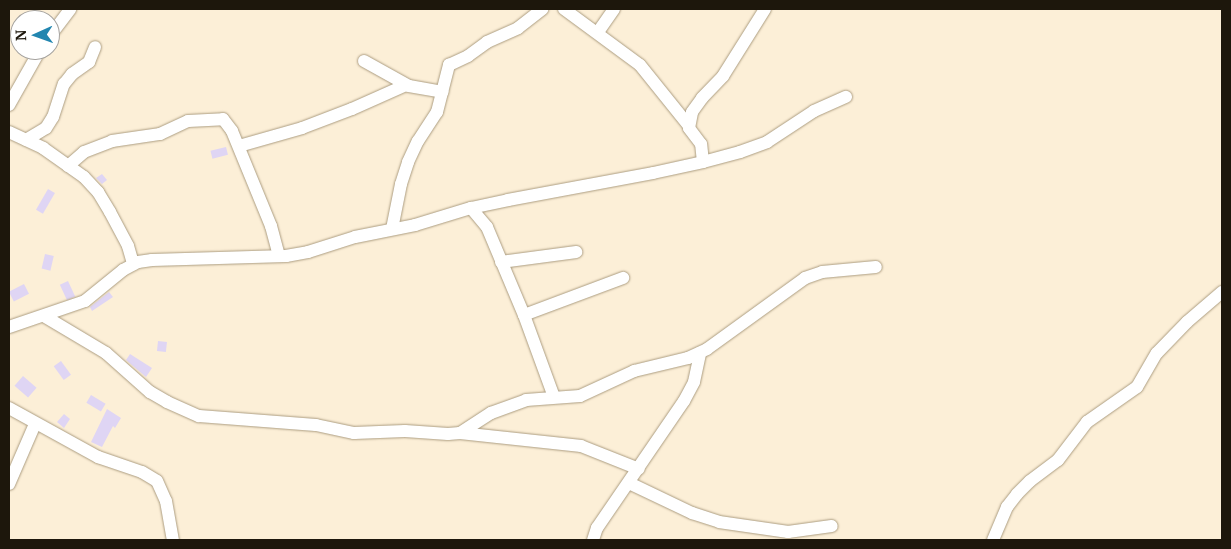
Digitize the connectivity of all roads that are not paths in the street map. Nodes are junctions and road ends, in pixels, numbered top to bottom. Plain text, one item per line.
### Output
1 (70, 9) edge
2 (542, 9) edge
3 (564, 9) edge
4 (614, 9) edge
5 (765, 9) edge
6 (60, 22) edge
7 (598, 32) junction
8 (95, 47) dead end
9 (34, 60) edge
10 (364, 61) dead end
11 (406, 84) junction
12 (442, 92) junction
13 (846, 97) dead end
14 (9, 105) edge
15 (689, 126) junction
16 (9, 132) edge
17 (26, 140) junction
18 (239, 146) junction
19 (703, 162) junction
20 (68, 166) junction
21 (471, 208) junction
22 (392, 229) junction
23 (576, 252) dead end
24 (279, 256) junction
25 (502, 262) junction
26 (133, 264) junction
27 (876, 267) dead end
28 (623, 278) dead end
29 (1222, 292) edge
30 (524, 315) junction
31 (44, 316) junction
32 (9, 327) edge
33 (700, 353) junction
34 (554, 397) junction
35 (9, 408) edge
36 (35, 424) junction
37 (460, 433) junction
38 (639, 469) junction
39 (629, 483) junction
40 (9, 484) edge
41 (832, 526) dead end
42 (173, 540) edge
43 (593, 540) edge
44 (993, 540) edge

1 - 6 street
2 - 12 street
3 - 7 street
4 - 7 street
5 - 15 street
7 - 15 street
8 - 17 street
9 - 14 street
10 - 11 street
11 - 12 street
11 - 18 street
12 - 22 street
13 - 19 street
15 - 19 street
16 - 17 street
17 - 20 street
18 - 20 street
18 - 24 street
19 - 21 street
20 - 26 street
21 - 22 street
21 - 25 street
22 - 24 street
23 - 25 street
24 - 26 street
25 - 30 street
26 - 31 street
27 - 33 street
28 - 30 street
29 - 44 street
30 - 34 street
31 - 32 street
31 - 37 street
33 - 34 street
33 - 38 street
34 - 37 street
35 - 36 street
36 - 40 street
36 - 42 street
37 - 38 street
38 - 39 street
39 - 41 street
39 - 43 street

